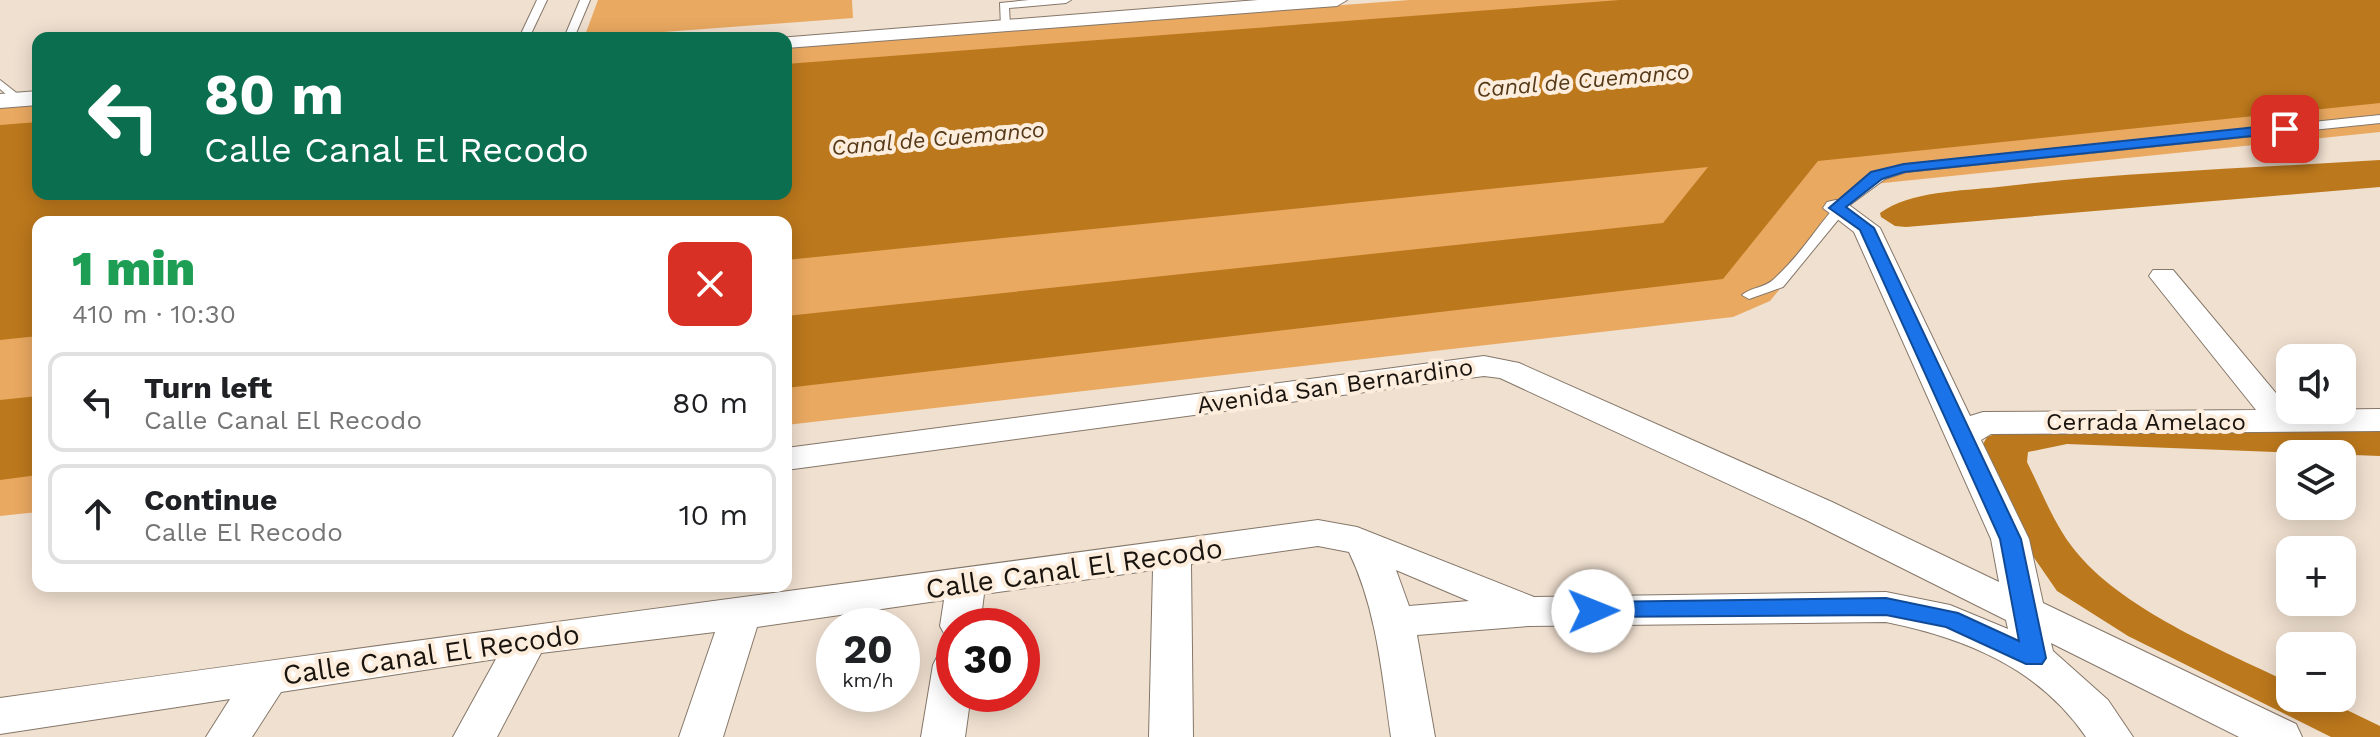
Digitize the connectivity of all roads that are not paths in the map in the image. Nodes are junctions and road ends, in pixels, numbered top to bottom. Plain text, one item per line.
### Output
1 (542, 0) edge
2 (585, 0) edge
3 (1066, 0) edge
4 (1337, 0) edge
5 (1005, 25) junction
6 (527, 32) edge
7 (572, 32) edge
8 (792, 42) edge
9 (0, 83) edge
10 (19, 100) edge
11 (2380, 119) edge
12 (1836, 208) junction
13 (2163, 276) dead end
14 (1749, 295) dead end
15 (2276, 413) edge
16 (2356, 420) edge
17 (2380, 420) edge
18 (2276, 421) edge
19 (1985, 427) junction
20 (792, 458) edge
21 (1364, 544) junction
22 (1172, 555) junction
23 (966, 583) junction
24 (963, 608) edge
25 (2026, 610) junction
26 (1530, 612) junction
27 (741, 614) junction
28 (1394, 622) junction
29 (528, 639) junction
30 (2034, 658) junction
31 (269, 676) junction
32 (947, 712) edge
33 (0, 716) edge
34 (228, 737) edge
35 (475, 737) edge
36 (701, 737) edge
37 (943, 737) edge
38 (1171, 737) edge
39 (1413, 737) edge
40 (2111, 737) edge
41 (2280, 737) edge

1 - 6 lane
2 - 7 lane
3 - 5 lane
4 - 5 street
5 - 8 street
9 - 10 lane
11 - 12 lane
12 - 14 lane
12 - 19 street
13 - 15 street
16 - 17 street, Cerrada Amelaco
18 - 19 street, Cerrada Amelaco
19 - 25 street
20 - 25 street, Avenida San Bernardino
21 - 22 street, Calle Canal El Recodo
21 - 26 street, Calle Canal El Recodo
21 - 28 street
22 - 23 street, Calle Canal El Recodo
22 - 38 street
23 - 24 street
23 - 27 street, Calle Canal El Recodo
25 - 30 street
25 - 41 street, Avenida San Bernardino
26 - 28 street
26 - 30 street, Calle Canal El Recodo
27 - 29 street, Calle Canal El Recodo
27 - 36 street
28 - 39 street
29 - 31 street, Calle Canal El Recodo
29 - 35 street
30 - 40 street, Calle Canal El Recodo
31 - 33 street, Calle Canal El Recodo
31 - 34 street
32 - 37 street

